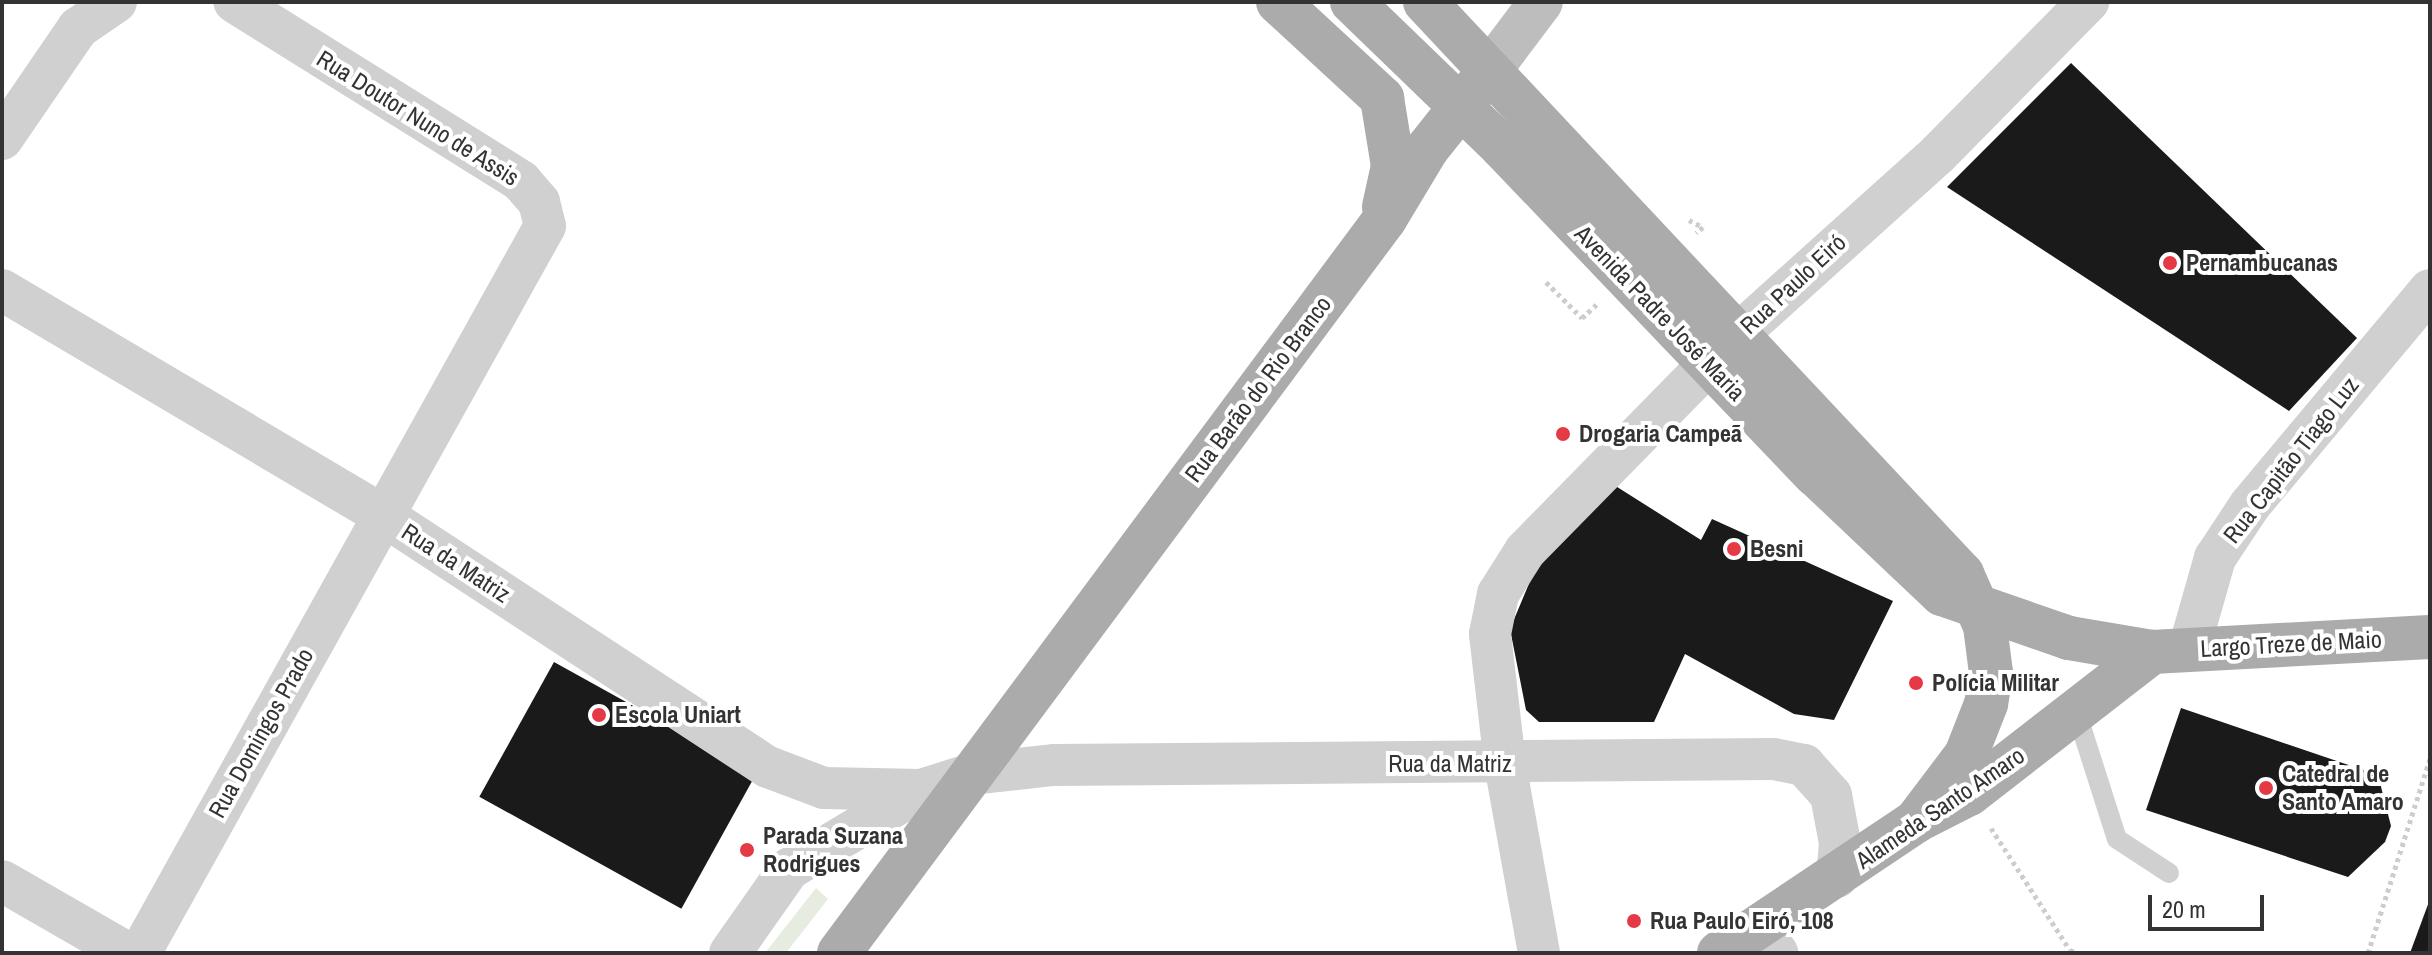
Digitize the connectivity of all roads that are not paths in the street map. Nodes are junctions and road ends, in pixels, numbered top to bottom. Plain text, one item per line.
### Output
1 (116, 2) edge
2 (234, 2) edge
3 (1278, 2) edge
4 (1352, 2) edge
5 (1425, 2) edge
6 (1541, 2) edge
7 (2088, 2) edge
8 (1489, 71) junction
9 (1461, 107) junction
10 (2, 139) edge
11 (1385, 219) junction
12 (2, 290) edge
13 (2430, 290) edge
14 (1722, 350) junction
15 (381, 514) junction
16 (1978, 609) junction
17 (2430, 637) edge
18 (2170, 651) junction
19 (2077, 714) junction
20 (1505, 764) junction
21 (972, 774) junction
22 (921, 790) junction
23 (1916, 821) junction
24 (2169, 873) dead end
25 (1837, 877) junction
26 (2, 881) edge
27 (1767, 940) edge
28 (127, 953) edge
29 (140, 953) edge
30 (730, 953) edge
31 (839, 953) edge
32 (1539, 953) edge
33 (1719, 953) edge

1 - 10 street
2 - 15 street, Rua Doutor Nuno de Assis
3 - 11 main road
4 - 9 main road, Avenida Padre José Maria
5 - 8 main road, Avenida Padre José Maria
6 - 8 street, Rua Barão do Rio Branco
7 - 14 street, Rua Paulo Eiró
8 - 9 main road, Rua Barão do Rio Branco
8 - 14 main road, Avenida Padre José Maria
9 - 11 main road, Rua Barão do Rio Branco
9 - 14 main road, Avenida Padre José Maria
11 - 21 main road, Rua Barão do Rio Branco
12 - 15 street, Rua da Matriz
13 - 18 street, Rua Capitão Tiago Luz
14 - 16 main road, Avenida Padre José Maria
14 - 20 street, Rua Paulo Eiró
15 - 22 street, Rua da Matriz
15 - 29 street, Rua Domingos Prado
16 - 18 main road
16 - 23 main road, Avenida Padre José Maria
17 - 18 main road, Largo Treze de Maio
18 - 19 main road, Alameda Santo Amaro
19 - 23 main road, Alameda Santo Amaro
19 - 24 lane
20 - 21 street, Rua da Matriz
20 - 25 street, Rua da Matriz
20 - 32 street, Rua Paulo Eiró
21 - 22 street, Rua da Matriz
21 - 31 main road, Rua Barão do Rio Branco
22 - 30 street
23 - 25 main road, Alameda Santo Amaro
25 - 27 main road, Alameda Santo Amaro
26 - 28 street
27 - 33 main road, Alameda Santo Amaro

